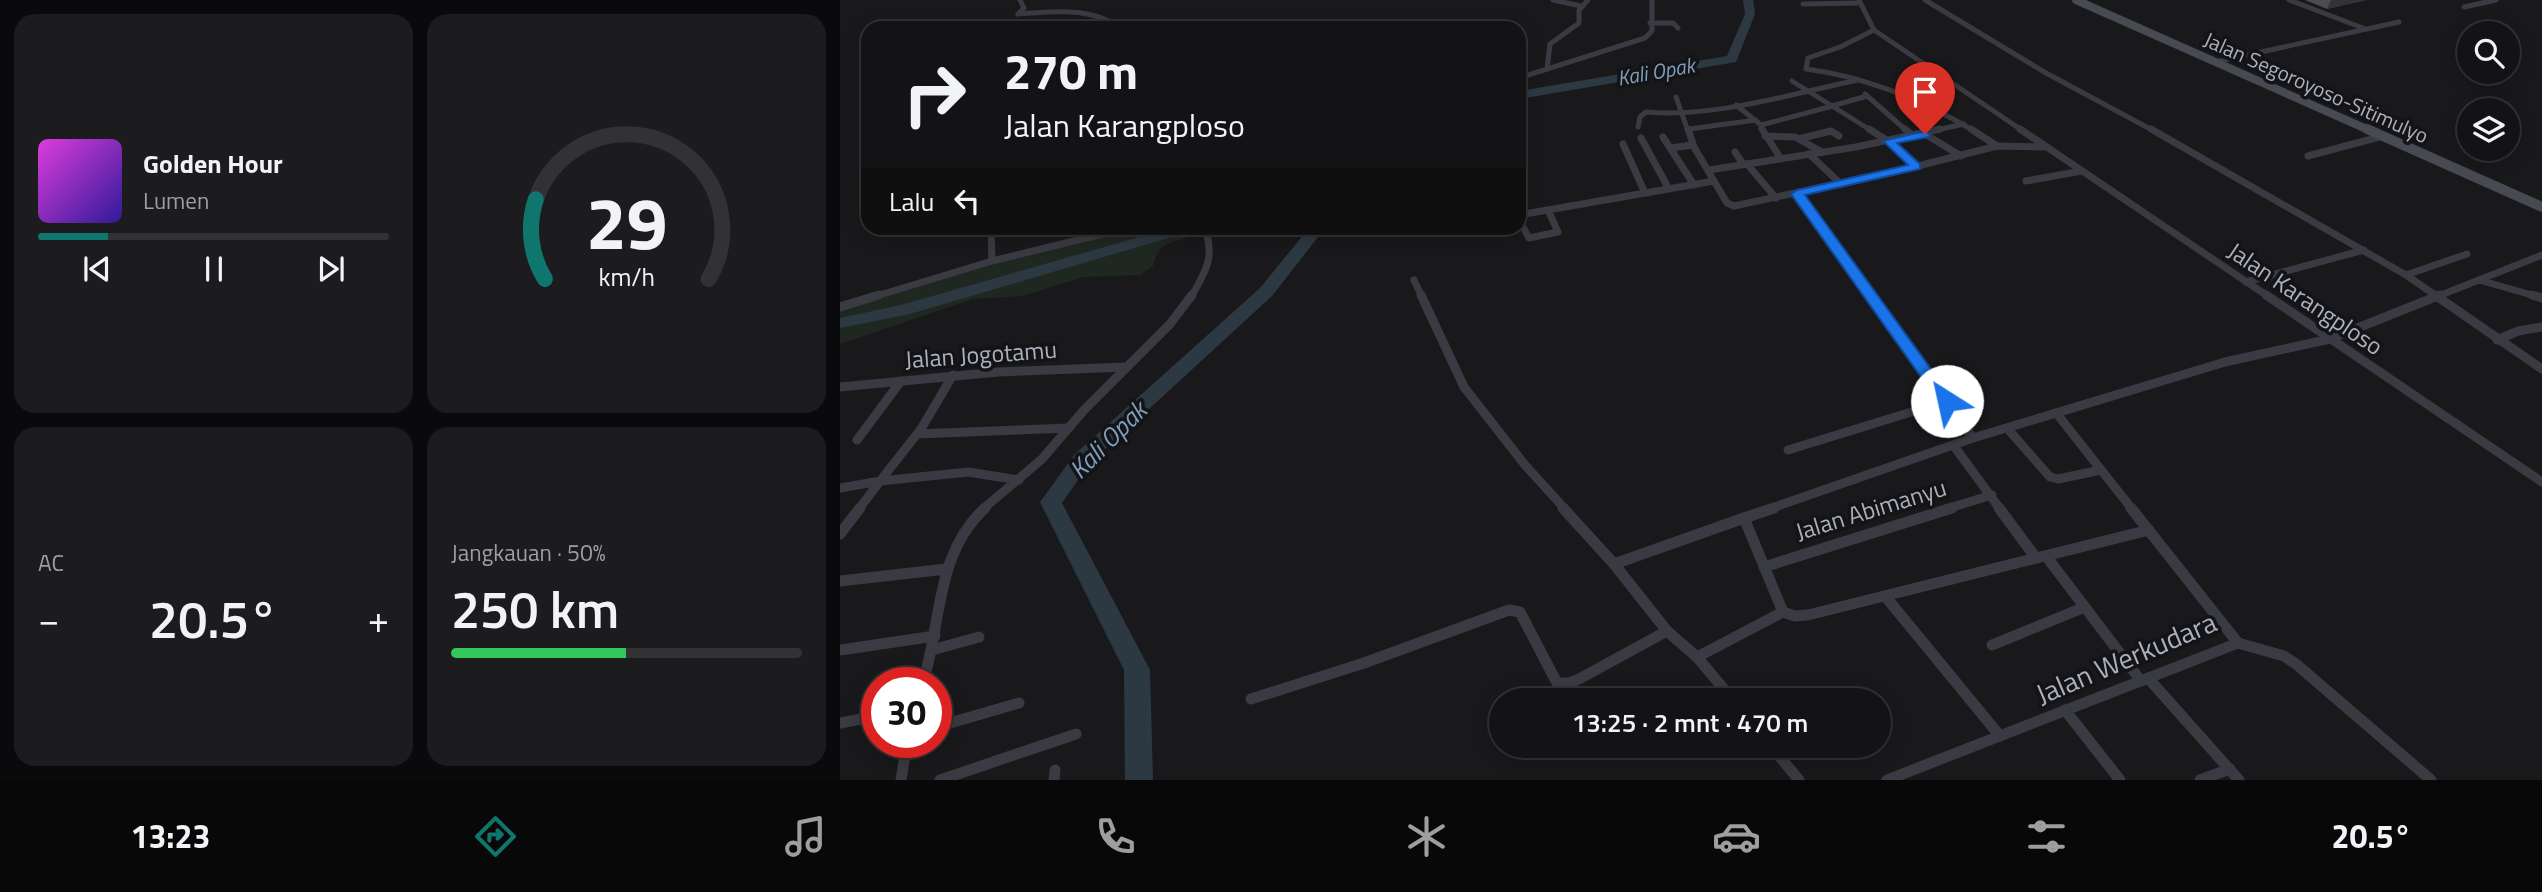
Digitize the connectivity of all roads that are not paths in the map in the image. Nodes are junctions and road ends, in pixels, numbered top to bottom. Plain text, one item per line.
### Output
1 (1020, 0) edge
2 (1553, 0) edge
3 (1588, 0) edge
4 (1651, 0) edge
5 (1925, 0) edge
6 (2076, 0) edge
7 (2289, 0) edge
8 (2496, 0) edge
9 (1860, 2) edge
10 (1803, 4) dead end
11 (1581, 6) junction
12 (2464, 7) dead end
13 (1112, 21) edge
14 (2399, 22) dead end
15 (1650, 23) junction
16 (1678, 28) dead end
17 (2364, 28) junction
18 (1874, 30) junction
19 (2215, 62) junction
20 (1547, 69) junction
21 (1526, 76) edge
22 (1860, 79) junction
23 (1792, 81) dead end
24 (1886, 88) junction
25 (1807, 92) junction
26 (1867, 96) junction
27 (1675, 97) dead end
28 (1737, 105) junction
29 (1832, 106) junction
30 (1683, 113) junction
31 (1759, 122) junction
32 (1964, 124) junction
33 (1638, 127) dead end
34 (1689, 129) junction
35 (1925, 134) junction
36 (1765, 136) junction
37 (1839, 136) dead end
38 (1913, 136) junction
39 (2383, 136) junction
40 (1663, 137) dead end
41 (1641, 138) dead end
42 (1802, 138) junction
43 (1888, 141) junction
44 (1623, 144) dead end
45 (1693, 145) junction
46 (1997, 146) junction
47 (2046, 147) junction
48 (1670, 148) junction
49 (1735, 152) dead end
50 (1822, 152) junction
51 (1809, 154) junction
52 (1961, 156) junction
53 (2308, 156) dead end
54 (1781, 159) junction
55 (1745, 164) junction
56 (1916, 167) junction
57 (1709, 170) junction
58 (2082, 171) junction
59 (1714, 181) junction
60 (2026, 181) dead end
61 (1841, 184) junction
62 (1694, 185) junction
63 (1669, 189) junction
64 (1645, 193) junction
65 (1797, 194) junction
66 (1776, 198) junction
67 (2542, 207) edge
68 (1548, 210) junction
69 (1526, 216) edge
70 (1526, 232) edge
71 (991, 235) edge
72 (1098, 235) edge
73 (1209, 235) edge
74 (2364, 250) junction
75 (2468, 254) dead end
76 (2542, 255) edge
77 (992, 261) junction
78 (2406, 275) junction
79 (2477, 279) junction
80 (1414, 280) dead end
81 (2246, 282) junction
82 (2435, 296) junction
83 (2542, 298) edge
84 (840, 307) edge
85 (2542, 327) edge
86 (2330, 339) junction
87 (2497, 340) junction
88 (1126, 367) junction
89 (2541, 368) edge
90 (953, 375) junction
91 (901, 381) junction
92 (840, 387) edge
93 (1947, 401) junction
94 (2057, 414) junction
95 (1069, 428) junction
96 (2007, 428) junction
97 (918, 434) junction
98 (1973, 438) junction
99 (856, 440) dead end
100 (1954, 446) junction
101 (1787, 450) dead end
102 (2101, 470) junction
103 (880, 481) junction
104 (1019, 481) junction
105 (2542, 482) edge
106 (840, 488) edge
107 (1992, 495) junction
108 (1744, 518) junction
109 (2149, 530) junction
110 (840, 534) edge
111 (2041, 557) junction
112 (1614, 564) junction
113 (1764, 567) junction
114 (946, 569) junction
115 (840, 581) edge
116 (1885, 596) junction
117 (2085, 607) junction
118 (1783, 612) junction
119 (1667, 631) junction
120 (935, 636) junction
121 (979, 637) dead end
122 (2238, 643) junction
123 (1992, 645) dead end
124 (840, 650) edge
125 (932, 650) junction
126 (1697, 657) junction
127 (927, 667) edge
128 (2144, 679) junction
129 (1723, 688) edge
130 (1251, 699) dead end
131 (1019, 703) dead end
132 (2065, 710) junction
133 (861, 719) edge
134 (952, 722) edge
135 (840, 723) edge
136 (1076, 734) dead end
137 (2000, 736) junction
138 (904, 758) edge
139 (1781, 758) edge
140 (2230, 769) junction
141 (901, 780) edge
142 (940, 780) edge
143 (1799, 780) edge
144 (1887, 780) edge
145 (2120, 780) edge
146 (2200, 780) edge
147 (2239, 780) edge
148 (2431, 780) edge

1 - 13 street
2 - 11 street
3 - 11 street
4 - 15 street
5 - 74 street
6 - 19 main road, Jalan Segoroyoso-Sitimulyo
7 - 17 street
8 - 12 street
9 - 10 street
9 - 18 street, Jalan Karangploso
11 - 20 street
14 - 17 street
15 - 16 street
15 - 20 street
17 - 19 street
18 - 22 street
18 - 47 street, Jalan Karangploso
19 - 39 main road, Jalan Segoroyoso-Sitimulyo
20 - 21 street
22 - 24 street
22 - 25 street
23 - 25 street
24 - 26 street
24 - 32 street
25 - 28 street
25 - 29 street
26 - 29 street
26 - 38 street
27 - 30 street
28 - 30 street
28 - 31 street
29 - 31 street
29 - 43 street
30 - 33 street
30 - 34 street
31 - 34 street
31 - 36 street
32 - 35 street
32 - 46 street
34 - 45 street
35 - 38 street
35 - 52 street
36 - 42 street
36 - 54 street
37 - 42 street
38 - 43 street
39 - 53 street
39 - 67 main road, Jalan Segoroyoso-Sitimulyo
40 - 48 street
41 - 63 street
42 - 50 street
43 - 50 street
43 - 56 street
44 - 64 street
45 - 48 street
45 - 57 street
46 - 47 street
46 - 52 street
47 - 58 street, Jalan Karangploso
48 - 62 street
49 - 55 street
50 - 51 street
51 - 54 street
51 - 61 street
52 - 56 street
54 - 55 street
55 - 57 street
55 - 66 street
56 - 61 street
57 - 59 street
58 - 60 street
58 - 81 street, Jalan Karangploso
59 - 62 street
59 - 66 street
61 - 65 street
62 - 63 street
63 - 64 street
64 - 68 street
65 - 66 street
65 - 93 street
68 - 69 street
68 - 70 street
71 - 77 street
72 - 77 street
73 - 88 street
74 - 78 street
74 - 81 street
75 - 78 street
76 - 79 street
77 - 84 street
78 - 82 street
79 - 82 street
79 - 83 street
80 - 112 street
81 - 86 street, Jalan Karangploso
82 - 86 street
82 - 87 street
85 - 87 street
86 - 94 street
86 - 105 street, Jalan Karangploso
87 - 89 street
88 - 90 street, Jalan Jogotamu
88 - 95 street
90 - 91 street, Jalan Jogotamu
90 - 97 street
91 - 92 street, Jalan Jogotamu
91 - 99 street
93 - 98 street
93 - 101 street
94 - 96 street
94 - 102 street, Jalan Werkudara
95 - 97 street
95 - 104 street
96 - 98 street
96 - 102 street
97 - 103 street
98 - 100 street
100 - 107 street
100 - 108 street
102 - 109 street, Jalan Werkudara
103 - 104 street
103 - 106 street
103 - 110 street
104 - 114 street
107 - 111 street
107 - 113 street, Jalan Abimanyu
108 - 112 street
108 - 113 street
109 - 111 street
109 - 122 street, Jalan Werkudara
111 - 116 street
111 - 117 street
112 - 119 street
113 - 118 street
114 - 115 street
114 - 120 street
116 - 118 street
116 - 137 street
117 - 123 street
117 - 128 street
118 - 126 street
119 - 126 street
119 - 130 street
120 - 124 street
120 - 125 street
121 - 125 street
122 - 128 street, Jalan Werkudara
122 - 148 street
125 - 127 street
126 - 129 street
128 - 132 street, Jalan Werkudara
128 - 140 street
131 - 134 street
132 - 137 street, Jalan Werkudara
132 - 145 street
133 - 135 street
136 - 142 street
137 - 144 street, Jalan Werkudara
138 - 141 street
139 - 143 street
140 - 146 street
140 - 147 street

